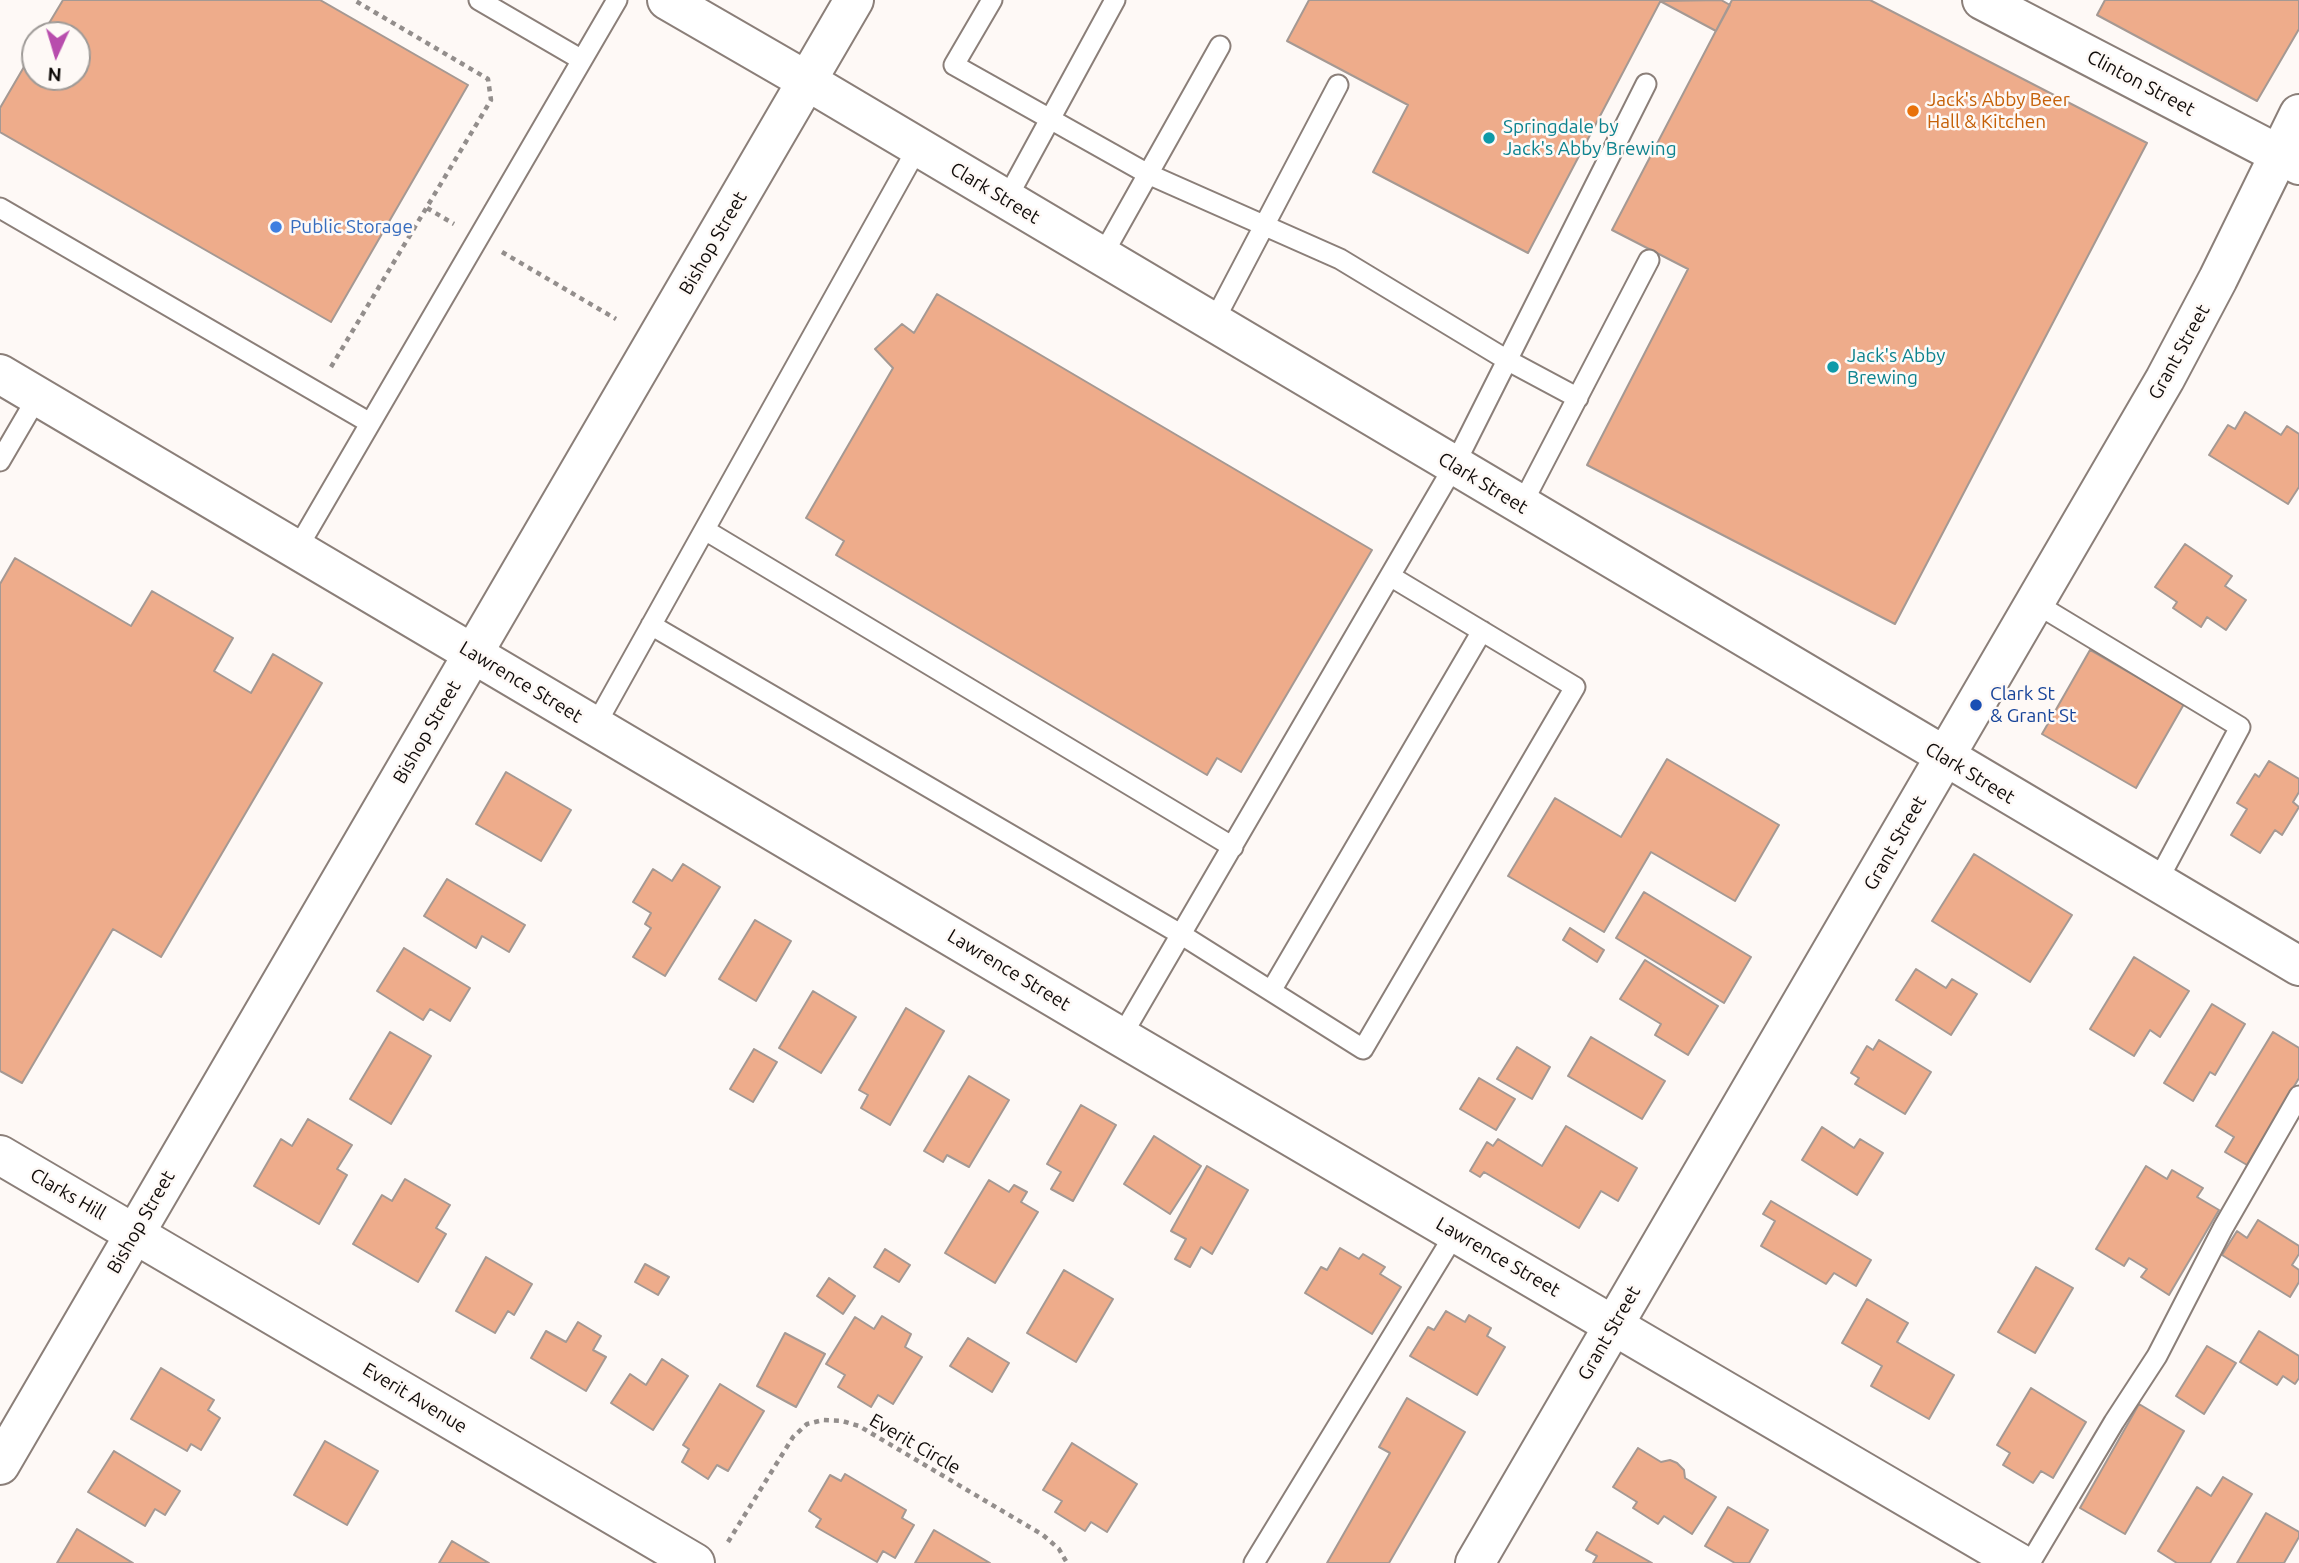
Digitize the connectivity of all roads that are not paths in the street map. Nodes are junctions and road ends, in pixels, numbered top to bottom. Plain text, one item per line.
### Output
1 (479, 0) edge
2 (617, 0) edge
3 (667, 0) edge
4 (855, 0) edge
5 (992, 0) edge
6 (1115, 0) edge
7 (1982, 0) edge
8 (1220, 46) dead end
9 (582, 60) junction
10 (807, 81) junction
11 (1646, 84) dead end
12 (1338, 85) dead end
13 (2299, 114) edge
14 (1050, 120) junction
15 (918, 147) junction
16 (2289, 160) edge
17 (1148, 174) junction
18 (1006, 200) junction
19 (0, 208) edge
20 (1264, 226) junction
21 (1102, 256) junction
22 (1649, 260) dead end
23 (1213, 323) junction
24 (1507, 360) junction
25 (0, 373) edge
26 (38, 396) junction
27 (1578, 398) junction
28 (370, 423) junction
29 (0, 461) edge
30 (1454, 466) junction
31 (1521, 506) junction
32 (705, 530) junction
33 (297, 549) junction
34 (1390, 576) junction
35 (2035, 603) junction
36 (651, 625) junction
37 (1482, 631) junction
38 (473, 653) junction
39 (595, 726) junction
40 (1945, 758) junction
41 (1233, 847) junction
42 (2157, 882) junction
43 (1182, 935) junction
44 (2299, 966) edge
45 (1271, 991) junction
46 (1121, 1037) junction
47 (2299, 1096) edge
48 (0, 1155) edge
49 (1456, 1232) junction
50 (135, 1233) junction
51 (1614, 1324) junction
52 (0, 1465) edge
53 (695, 1563) edge
54 (1254, 1563) edge
55 (1475, 1563) edge
56 (2019, 1563) edge
57 (2030, 1563) edge

1 - 9 lane
2 - 9 lane
3 - 10 street, Clark Street
4 - 10 street, Bishop Street
5 - 14 lane
6 - 14 lane
7 - 16 street, Clinton Street
8 - 17 lane
9 - 28 lane
10 - 15 street, Clark Street
10 - 38 street, Bishop Street
11 - 24 lane
12 - 20 lane
13 - 16 street, Grant Street
14 - 17 lane
14 - 18 lane
15 - 18 street, Clark Street
15 - 32 lane
16 - 35 street, Grant Street
17 - 20 lane
17 - 21 lane
18 - 21 street, Clark Street
19 - 28 lane
20 - 23 lane
20 - 24 lane
21 - 23 street, Clark Street
22 - 27 lane
23 - 30 street, Clark Street
24 - 27 lane
24 - 30 lane
25 - 26 street, Lawrence Street
26 - 29 lane
26 - 33 street, Lawrence Street
27 - 31 lane
28 - 33 lane
30 - 31 street, Clark Street
30 - 34 lane
31 - 40 street, Clark Street
32 - 36 lane
32 - 41 lane
33 - 38 street, Lawrence Street
34 - 37 lane
34 - 41 lane
35 - 40 street, Grant Street
35 - 42 lane
36 - 39 lane
36 - 43 lane
37 - 45 lane
37 - 45 lane
38 - 39 street, Lawrence Street
38 - 50 street, Bishop Street
39 - 46 street, Lawrence Street
40 - 42 street, Clark Street
40 - 51 street, Grant Street
41 - 43 lane
42 - 44 street, Clark Street
43 - 45 lane
43 - 46 lane
46 - 49 street, Lawrence Street
47 - 57 lane
48 - 50 street, Clarks Hill
49 - 51 street, Lawrence Street
49 - 54 lane
50 - 52 street, Bishop Street
50 - 53 street, Everit Avenue
51 - 55 street, Grant Street
51 - 56 street, Lawrence Street

